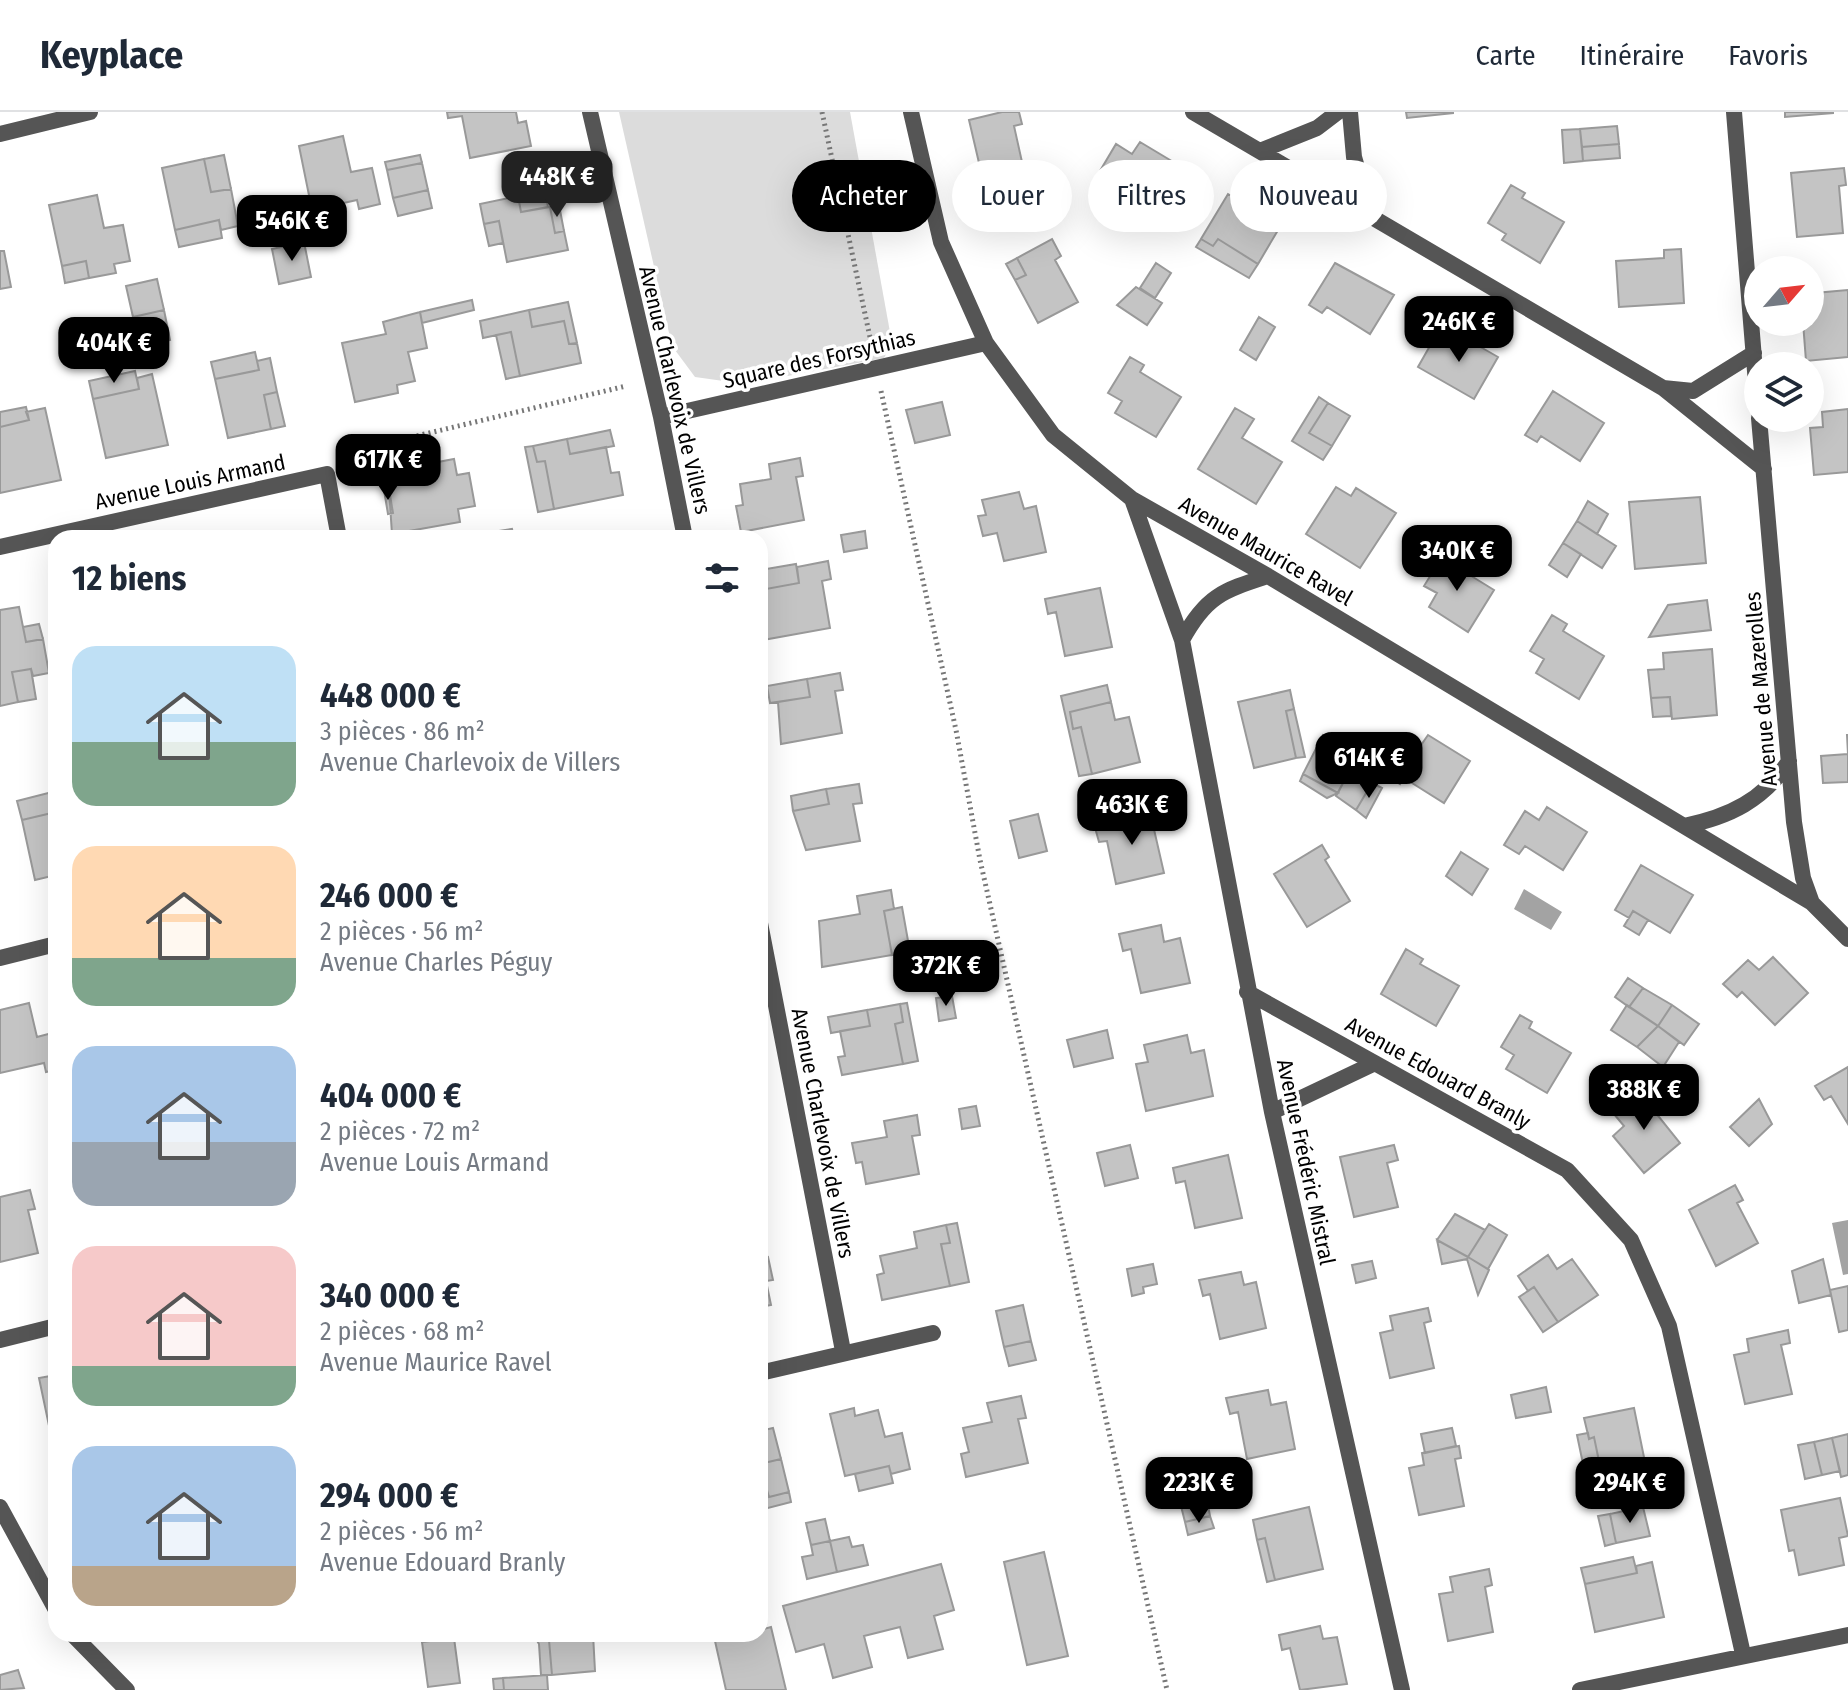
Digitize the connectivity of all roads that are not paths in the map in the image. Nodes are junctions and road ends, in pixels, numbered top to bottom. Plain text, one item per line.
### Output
1 (90, 112) edge
2 (590, 112) edge
3 (911, 112) edge
4 (1193, 112) edge
5 (1338, 112) edge
6 (1350, 112) edge
7 (1734, 112) edge
8 (0, 134) edge
9 (1260, 151) junction
10 (1276, 160) edge
11 (1355, 160) edge
12 (1387, 223) edge
13 (986, 343) junction
14 (1754, 352) edge
15 (1744, 359) edge
16 (1663, 388) junction
17 (661, 417) junction
18 (1760, 432) edge
19 (1764, 469) junction
20 (1132, 499) junction
21 (76, 530) edge
22 (338, 530) edge
23 (683, 530) edge
24 (48, 536) edge
25 (0, 547) edge
26 (1268, 576) junction
27 (1182, 640) junction
28 (1789, 761) junction
29 (1684, 826) junction
30 (1812, 903) junction
31 (1848, 939) edge
32 (48, 946) edge
33 (0, 958) edge
34 (768, 964) edge
35 (1247, 992) junction
36 (1375, 1063) junction
37 (1272, 1112) junction
38 (48, 1328) edge
39 (933, 1333) dead end
40 (0, 1340) edge
41 (843, 1351) junction
42 (768, 1371) edge
43 (0, 1507) edge
44 (48, 1595) edge
45 (1848, 1635) edge
46 (80, 1642) edge
47 (1743, 1654) junction
48 (127, 1690) edge
49 (1402, 1690) edge
50 (1580, 1690) edge

1 - 8 street
2 - 17 street, Avenue Charlevoix de Villers
3 - 13 street, Avenue Maurice Ravel
4 - 9 street
5 - 9 street
6 - 11 street
7 - 14 street
9 - 10 street
12 - 16 street
13 - 17 street, Square des Forsythias
13 - 20 street, Avenue Maurice Ravel
15 - 16 street
16 - 19 street
17 - 23 street, Avenue Charlevoix de Villers
18 - 19 street, Avenue de Mazerolles
19 - 28 street, Avenue de Mazerolles
20 - 26 street, Avenue Maurice Ravel
20 - 27 street, Avenue Frédéric Mistral
21 - 22 street, Avenue Louis Armand
24 - 25 street, Avenue Louis Armand
26 - 27 street
26 - 29 street, Avenue Maurice Ravel
27 - 35 street, Avenue Frédéric Mistral
28 - 29 street
28 - 30 street, Avenue de Mazerolles
29 - 30 street, Avenue Maurice Ravel
30 - 31 street, Avenue de Mazerolles
32 - 33 street
34 - 41 street, Avenue Charlevoix de Villers
35 - 36 street, Avenue Edouard Branly
35 - 37 street, Avenue Frédéric Mistral
36 - 37 street
36 - 47 street, Avenue Edouard Branly
37 - 49 street, Avenue Frédéric Mistral
38 - 40 street
39 - 41 street
41 - 42 street
43 - 44 street
45 - 47 street
46 - 48 street
47 - 50 street

